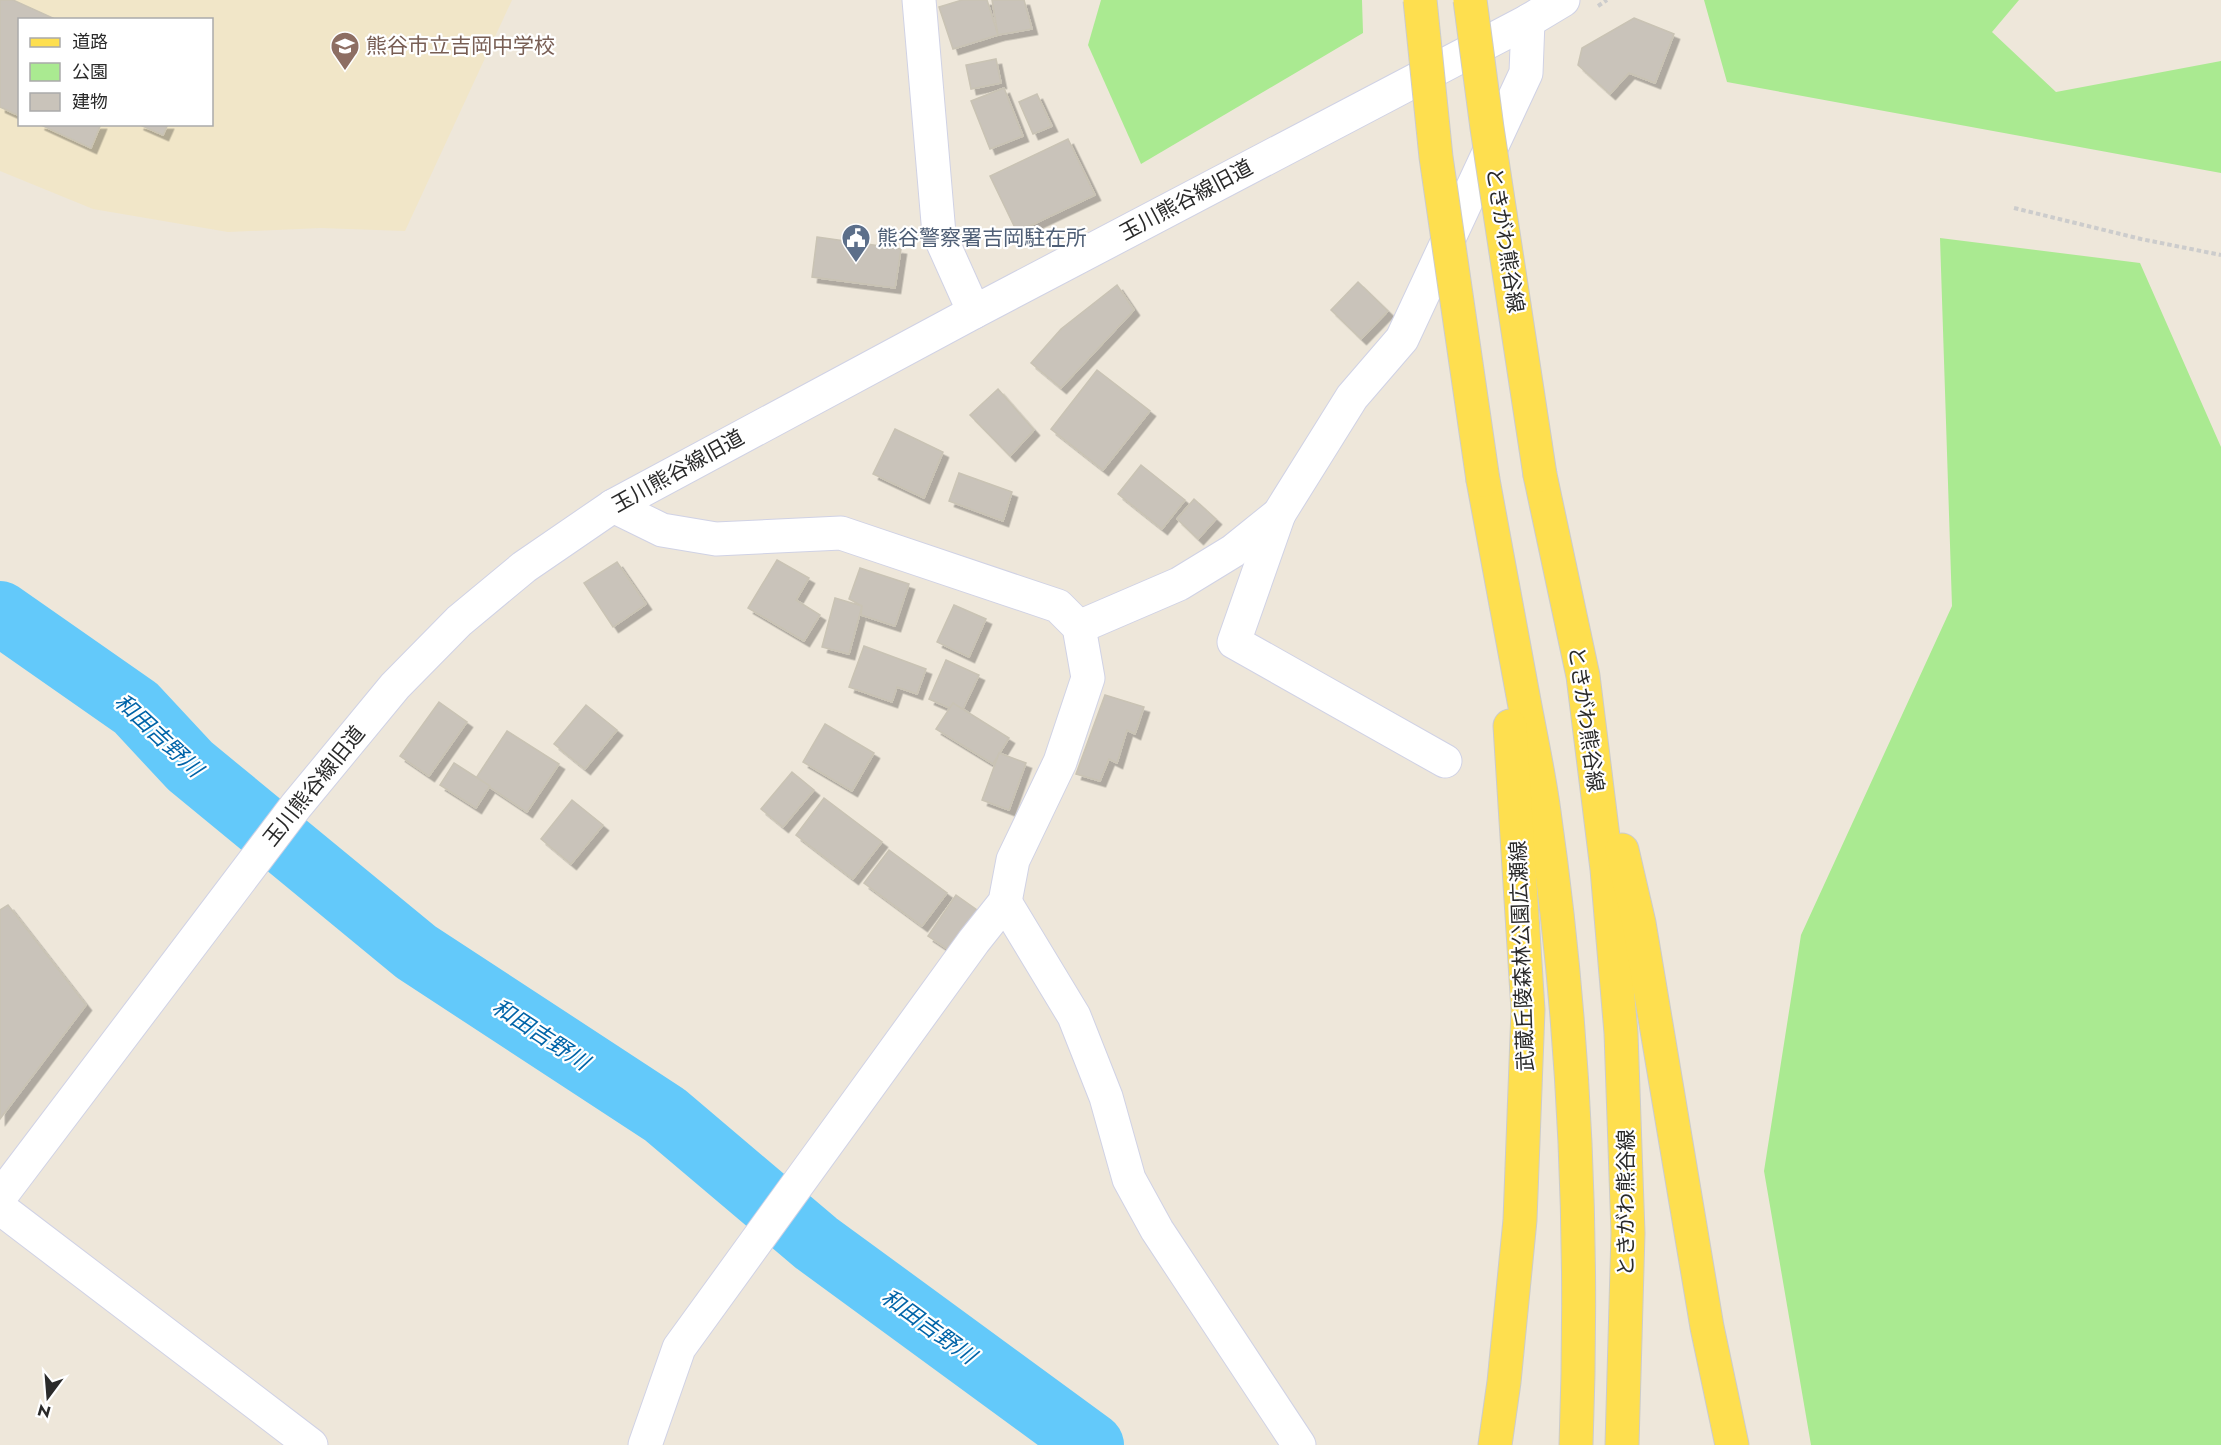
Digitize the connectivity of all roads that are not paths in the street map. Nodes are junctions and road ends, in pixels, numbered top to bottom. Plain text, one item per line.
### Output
1 (919, 0) edge
2 (1419, 0) edge
3 (1470, 0) edge
4 (1563, 0) edge
5 (1528, 21) junction
6 (974, 312) junction
7 (613, 506) junction
8 (1279, 514) junction
9 (1501, 575) junction
10 (1079, 627) junction
11 (1582, 676) junction
12 (1445, 761) dead end
13 (1005, 902) junction
14 (0, 1197) edge
15 (0, 1208) edge
16 (311, 1445) edge
17 (645, 1445) edge
18 (1299, 1445) edge
19 (1495, 1445) edge
20 (1576, 1445) edge
21 (1622, 1445) edge
22 (1732, 1445) edge

1 - 6 street
2 - 9 main road, bridge
3 - 11 main road, ときがわ熊谷線, bridge
4 - 5 street, 玉川熊谷線旧道
5 - 6 street, 玉川熊谷線旧道
5 - 8 street
6 - 7 street, 玉川熊谷線旧道
7 - 10 street
7 - 14 street, 玉川熊谷線旧道
8 - 10 street
8 - 12 street
9 - 19 main road, 武蔵丘陵森林公園広瀬線
9 - 20 main road
10 - 13 street
11 - 21 main road, ときがわ熊谷線
11 - 22 main road
13 - 17 street
13 - 18 street
15 - 16 street

